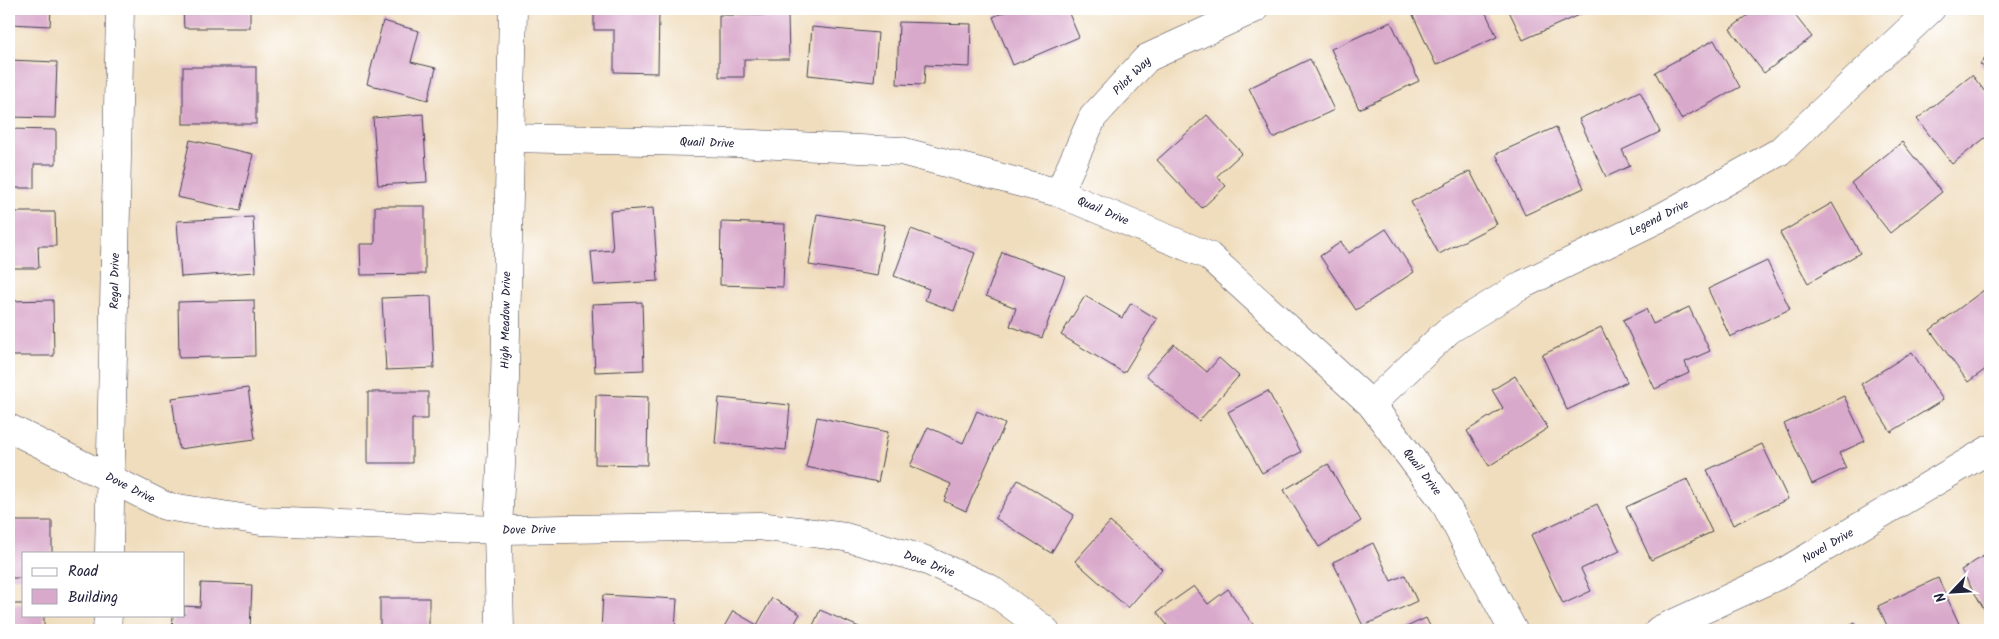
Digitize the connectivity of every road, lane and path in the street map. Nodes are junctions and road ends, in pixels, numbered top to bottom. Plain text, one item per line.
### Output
1 (120, 9) edge
2 (513, 9) edge
3 (1254, 9) edge
4 (1931, 9) edge
5 (510, 138) junction
6 (1059, 193) junction
7 (1371, 404) junction
8 (9, 428) edge
9 (1990, 449) edge
10 (111, 479) junction
11 (498, 530) junction
12 (109, 552) edge
13 (108, 616) edge
14 (107, 630) edge
15 (500, 630) edge
16 (1045, 630) edge
17 (1512, 630) edge
18 (1659, 630) edge

1 - 10 street, Regal Drive
2 - 5 street, High Meadow Drive
3 - 6 street, Pilot Way
4 - 7 street, Legend Drive
5 - 6 street, Quail Drive
5 - 11 street, High Meadow Drive
6 - 7 street, Quail Drive
7 - 17 street, Quail Drive
8 - 10 street, Dove Drive
9 - 18 street, Novel Drive
10 - 11 street, Dove Drive
10 - 12 street, Regal Drive
11 - 15 street, High Meadow Drive
11 - 16 street, Dove Drive
13 - 14 street

